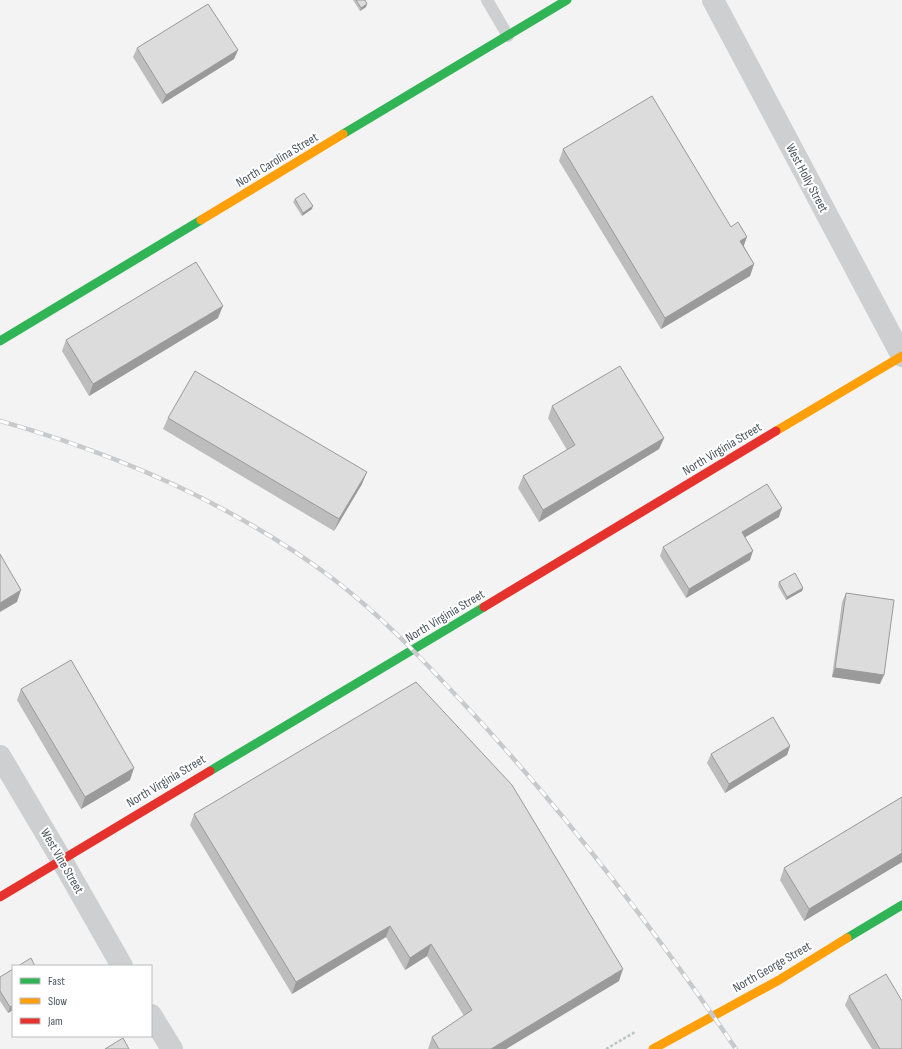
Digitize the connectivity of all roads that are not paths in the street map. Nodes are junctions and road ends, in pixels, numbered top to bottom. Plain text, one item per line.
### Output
1 (487, 0) edge
2 (567, 0) edge
3 (713, 0) edge
4 (508, 36) junction
5 (0, 341) edge
6 (902, 356) edge
7 (0, 756) edge
8 (61, 859) junction
9 (0, 897) edge
10 (902, 905) edge
11 (121, 965) edge
12 (152, 1017) edge
13 (172, 1049) edge
14 (653, 1049) edge

1 - 4 lane
2 - 4 street, North Carolina Street
3 - 6 street, West Holly Street
4 - 5 street, North Carolina Street
6 - 8 street, North Virginia Street
7 - 8 street, West Vine Street
8 - 9 street, North Virginia Street
8 - 11 street, West Vine Street
10 - 14 street, North George Street
12 - 13 street

